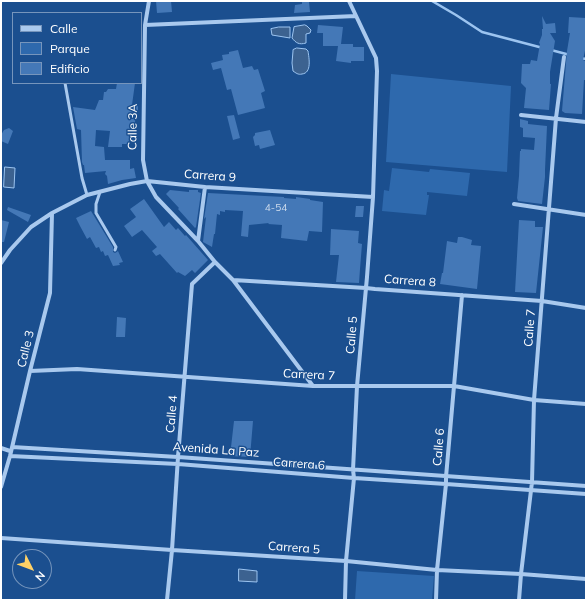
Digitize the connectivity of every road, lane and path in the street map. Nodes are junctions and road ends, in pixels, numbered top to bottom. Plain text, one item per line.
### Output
1 (149, 1) edge
2 (349, 1) edge
3 (356, 16) junction
4 (145, 25) junction
5 (564, 57) dead end
6 (66, 84) edge
7 (521, 115) dead end
8 (556, 118) junction
9 (586, 122) edge
10 (146, 181) junction
11 (205, 187) junction
12 (100, 192) junction
13 (87, 195) junction
14 (373, 197) junction
15 (514, 204) dead end
16 (549, 210) junction
17 (52, 213) junction
18 (586, 215) edge
19 (198, 241) junction
20 (115, 250) dead end
21 (215, 262) junction
22 (1, 263) edge
23 (233, 280) junction
24 (366, 288) junction
25 (462, 295) junction
26 (542, 301) junction
27 (586, 308) edge
28 (30, 370) junction
29 (185, 376) junction
30 (313, 386) junction
31 (357, 386) junction
32 (454, 386) junction
33 (534, 400) junction
34 (586, 404) edge
35 (1, 448) edge
36 (11, 451) junction
37 (178, 457) junction
38 (178, 464) junction
39 (353, 470) junction
40 (446, 477) junction
41 (354, 478) junction
42 (532, 482) junction
43 (446, 484) junction
44 (586, 486) edge
45 (1, 487) edge
46 (531, 490) junction
47 (586, 494) edge
48 (1, 538) edge
49 (172, 550) junction
50 (346, 561) junction
51 (437, 570) junction
52 (521, 574) junction
53 (586, 579) edge
54 (166, 600) edge
55 (344, 600) edge
56 (436, 600) edge
57 (520, 600) edge

1 - 4 street, Calle 3A
2 - 3 street, Calle 5
3 - 4 street
3 - 14 street, Calle 5
4 - 10 street, Calle 3A
5 - 8 street, Calle 7
6 - 13 lane
7 - 8 street
8 - 9 street
8 - 16 street, Calle 7
10 - 11 street, Carrera 9
10 - 12 street, Carrera 9
10 - 19 street
11 - 14 street, Carrera 9
11 - 19 street
12 - 13 street, Carrera 9
12 - 20 lane
13 - 17 street, Carrera 9
14 - 24 street, Calle 5
15 - 16 street
16 - 18 street
16 - 26 street, Calle 7
17 - 22 street, Carrera 9
17 - 28 street, Calle 3
19 - 21 street
21 - 23 street
21 - 29 street, Calle 4
23 - 24 street, Carrera 8
23 - 30 street
24 - 25 street, Carrera 8
24 - 31 street, Calle 5
25 - 26 street, Carrera 8
25 - 32 street, Calle 6
26 - 27 street, Carrera 8
26 - 33 street, Calle 7
28 - 29 street, Carrera 7
28 - 36 street, Calle 3
29 - 30 street, Carrera 7
29 - 37 street, Calle 4
30 - 31 street, Carrera 7
31 - 32 street, Carrera 7
31 - 39 street, Calle 5
32 - 33 street, Carrera 7
32 - 40 street, Calle 6
33 - 34 street, Carrera 7
33 - 42 street, Calle 7
35 - 36 street, Carrera 6
36 - 37 street, Avenida La Paz
36 - 38 street, Carrera 6
36 - 45 street, Calle 3
37 - 38 street, Calle 4
37 - 39 street, Avenida La Paz
38 - 41 street, Carrera 6
38 - 49 street, Calle 4
39 - 40 street, Avenida La Paz
39 - 41 street, Calle 5
40 - 42 street, Avenida La Paz
40 - 43 street, Calle 6
41 - 43 street, Carrera 6
41 - 50 street, Calle 5
42 - 44 street, Avenida La Paz
42 - 46 street, Calle 7
43 - 46 street, Carrera 6
43 - 51 street, Calle 6
46 - 47 street, Carrera 6
46 - 52 street, Calle 7
48 - 49 street, Carrera 5
49 - 50 street, Carrera 5
49 - 54 street, Calle 4
50 - 51 street, Carrera 5
50 - 55 street, Calle 5
51 - 52 street, Carrera 5
51 - 56 street, Calle 6
52 - 53 street, Carrera 5
52 - 57 street, Calle 7

